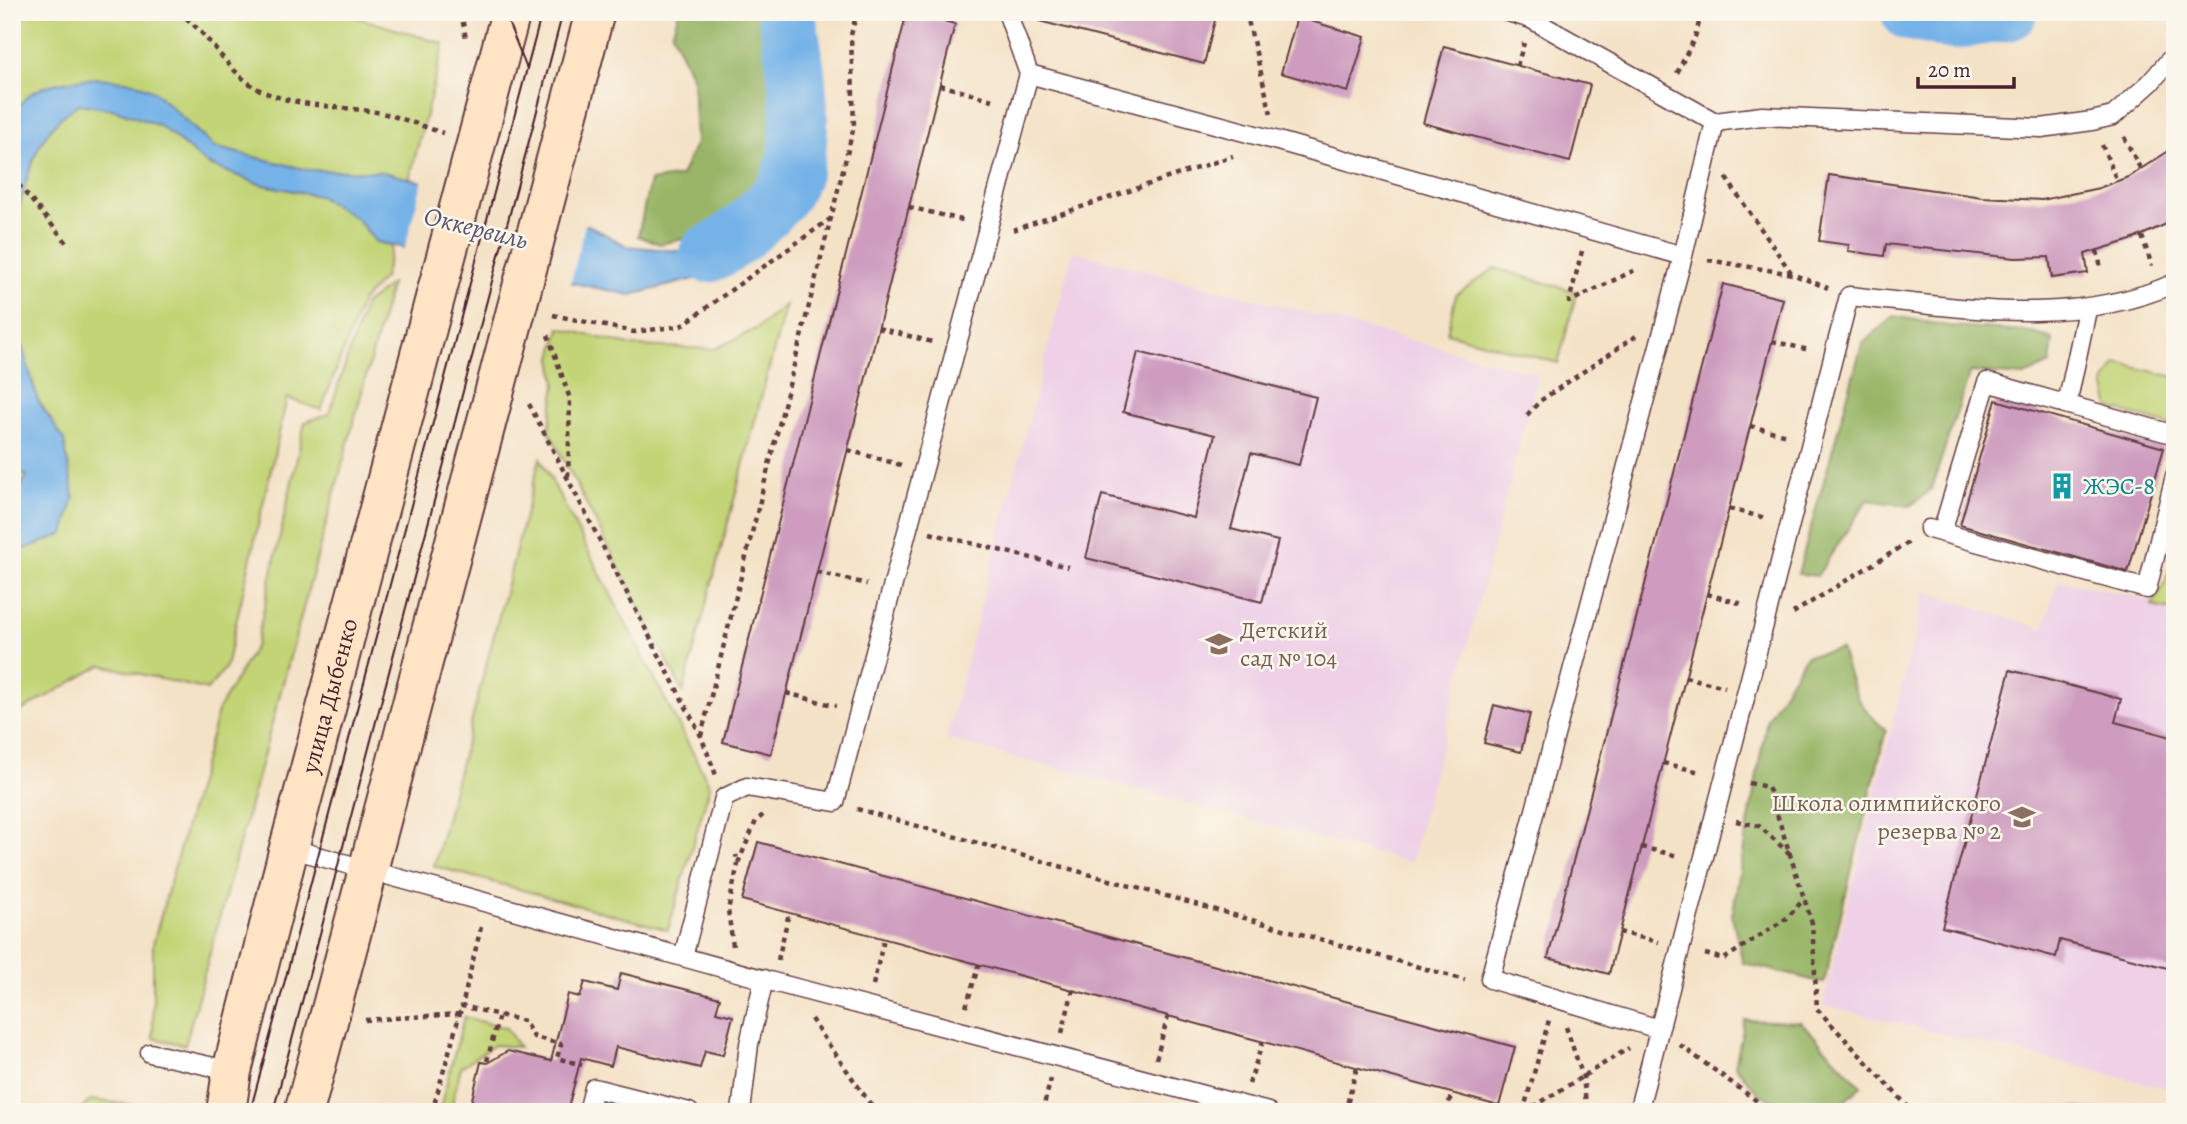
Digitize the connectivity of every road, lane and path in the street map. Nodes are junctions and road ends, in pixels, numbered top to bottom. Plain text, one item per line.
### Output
1 (178, 12) edge
2 (461, 12) edge
3 (511, 12) edge
4 (594, 12) edge
5 (857, 12) edge
6 (1007, 12) edge
7 (1246, 12) edge
8 (1508, 12) edge
9 (1702, 12) edge
10 (468, 45) dead end
11 (2175, 54) edge
12 (1030, 74) junction
13 (940, 85) dead end
14 (1667, 94) junction
15 (1020, 108) junction
16 (2113, 116) junction
17 (2092, 121) junction
18 (1716, 122) junction
19 (1278, 141) junction
20 (460, 142) junction
21 (1708, 151) junction
22 (2141, 170) dead end
23 (12, 177) edge
24 (2117, 181) dead end
25 (909, 207) dead end
26 (831, 219) junction
27 (2168, 224) dead end
28 (1588, 230) junction
29 (987, 233) junction
30 (2175, 238) edge
31 (67, 243) dead end
32 (2096, 251) dead end
33 (1677, 255) junction
34 (2101, 268) dead end
35 (1792, 274) junction
36 (2175, 283) edge
37 (1849, 296) junction
38 (536, 309) junction
39 (2087, 310) junction
40 (1666, 316) junction
41 (878, 328) dead end
42 (548, 335) dead end
43 (1772, 341) dead end
44 (956, 349) junction
45 (1834, 357) junction
46 (529, 404) dead end
47 (2067, 404) junction
48 (1527, 415) dead end
49 (1750, 426) dead end
50 (2175, 435) edge
51 (1812, 442) junction
52 (848, 450) dead end
53 (923, 471) junction
54 (2175, 476) edge
55 (568, 482) junction
56 (1729, 509) dead end
57 (1790, 524) junction
58 (908, 527) junction
59 (1936, 531) junction
60 (1068, 567) dead end
61 (817, 572) dead end
62 (892, 589) junction
63 (1707, 594) dead end
64 (1768, 610) junction
65 (1762, 632) junction
66 (1685, 677) dead end
67 (786, 693) dead end
68 (1746, 693) junction
69 (859, 711) junction
70 (701, 736) junction
71 (1663, 763) dead end
72 (1724, 779) junction
73 (1750, 783) dead end
74 (786, 794) junction
75 (724, 798) junction
76 (835, 802) junction
77 (1741, 822) dead end
78 (1642, 847) dead end
79 (289, 848) junction
80 (735, 850) dead end
81 (1790, 854) junction
82 (1703, 863) junction
83 (738, 864) junction
84 (369, 870) junction
85 (1804, 899) junction
86 (487, 902) junction
87 (789, 913) dead end
88 (884, 939) dead end
89 (1707, 955) dead end
90 (683, 957) junction
91 (979, 964) dead end
92 (736, 971) junction
93 (1490, 979) junction
94 (769, 980) junction
95 (1556, 996) junction
96 (461, 1006) junction
97 (868, 1006) junction
98 (459, 1014) junction
99 (499, 1015) junction
100 (1168, 1016) dead end
101 (364, 1020) dead end
102 (1660, 1029) junction
103 (960, 1031) junction
104 (1263, 1041) dead end
105 (150, 1053) dead end
106 (557, 1058) dead end
107 (487, 1060) dead end
108 (1357, 1067) dead end
109 (232, 1072) junction
110 (1583, 1077) junction
111 (1150, 1081) junction
112 (1452, 1093) dead end
113 (1242, 1105) junction
114 (226, 1112) edge
115 (304, 1112) edge
116 (432, 1112) edge
117 (588, 1112) edge
118 (689, 1112) edge
119 (741, 1112) edge
120 (876, 1112) edge
121 (1268, 1112) edge
122 (1345, 1112) edge
123 (1446, 1112) edge
124 (1524, 1112) edge
125 (1587, 1112) edge
126 (1638, 1112) edge
127 (1772, 1112) edge
128 (1913, 1112) edge

1 - 20 path
2 - 10 path
3 - 20 main road
4 - 38 main road
5 - 26 path
6 - 12 lane
7 - 19 path
8 - 14 lane
9 - 14 path
11 - 16 lane
12 - 15 lane
12 - 19 lane
13 - 15 path
14 - 18 lane
15 - 29 lane
16 - 17 lane
16 - 22 path
17 - 18 lane
17 - 24 path
18 - 21 lane
19 - 28 lane
19 - 29 path
20 - 79 main road, улица Дыбенко
21 - 33 lane
21 - 35 path
23 - 31 path
25 - 29 path
26 - 38 path
26 - 70 path
27 - 30 path
28 - 33 lane
28 - 33 path
29 - 44 lane
32 - 34 path
33 - 35 path
33 - 40 lane
35 - 37 path
36 - 39 lane
37 - 39 lane
37 - 45 lane
38 - 84 main road
39 - 47 lane
40 - 48 path
40 - 93 lane
41 - 44 path
42 - 55 path
43 - 45 path
44 - 53 lane
45 - 51 lane
46 - 55 path
47 - 50 lane
47 - 59 lane
49 - 51 path
51 - 57 lane
52 - 53 path
53 - 58 lane
54 - 59 lane
55 - 70 path
56 - 57 path
57 - 64 lane
58 - 60 path
58 - 62 lane
59 - 65 path
61 - 62 path
62 - 69 lane
63 - 64 path
64 - 65 lane
65 - 68 lane
66 - 68 path
67 - 69 path
68 - 72 lane
69 - 76 lane
70 - 75 path
71 - 72 path
72 - 82 lane
73 - 81 path
74 - 75 lane
74 - 76 lane
74 - 83 path
75 - 90 lane
76 - 93 path
77 - 81 path
78 - 82 path
79 - 84 lane
79 - 109 main road, улица Дыбенко
80 - 83 path
81 - 85 path
82 - 102 lane
83 - 92 path
84 - 86 lane
84 - 115 main road
85 - 89 path
85 - 128 path
86 - 90 lane
86 - 96 path
87 - 94 path
88 - 97 path
90 - 92 lane
91 - 103 path
92 - 94 lane
93 - 95 lane
94 - 97 lane
94 - 119 lane
94 - 120 path
95 - 102 lane
95 - 110 path
95 - 124 path
96 - 98 path
96 - 99 path
97 - 103 lane
98 - 101 path
98 - 116 path
99 - 106 path
99 - 107 path
100 - 111 path
102 - 110 path
102 - 126 lane
102 - 127 path
103 - 111 lane
104 - 113 path
105 - 109 lane
108 - 122 path
109 - 114 main road, улица Дыбенко
110 - 124 path
110 - 125 path
111 - 113 lane
112 - 123 path
113 - 121 lane
117 - 118 lane

